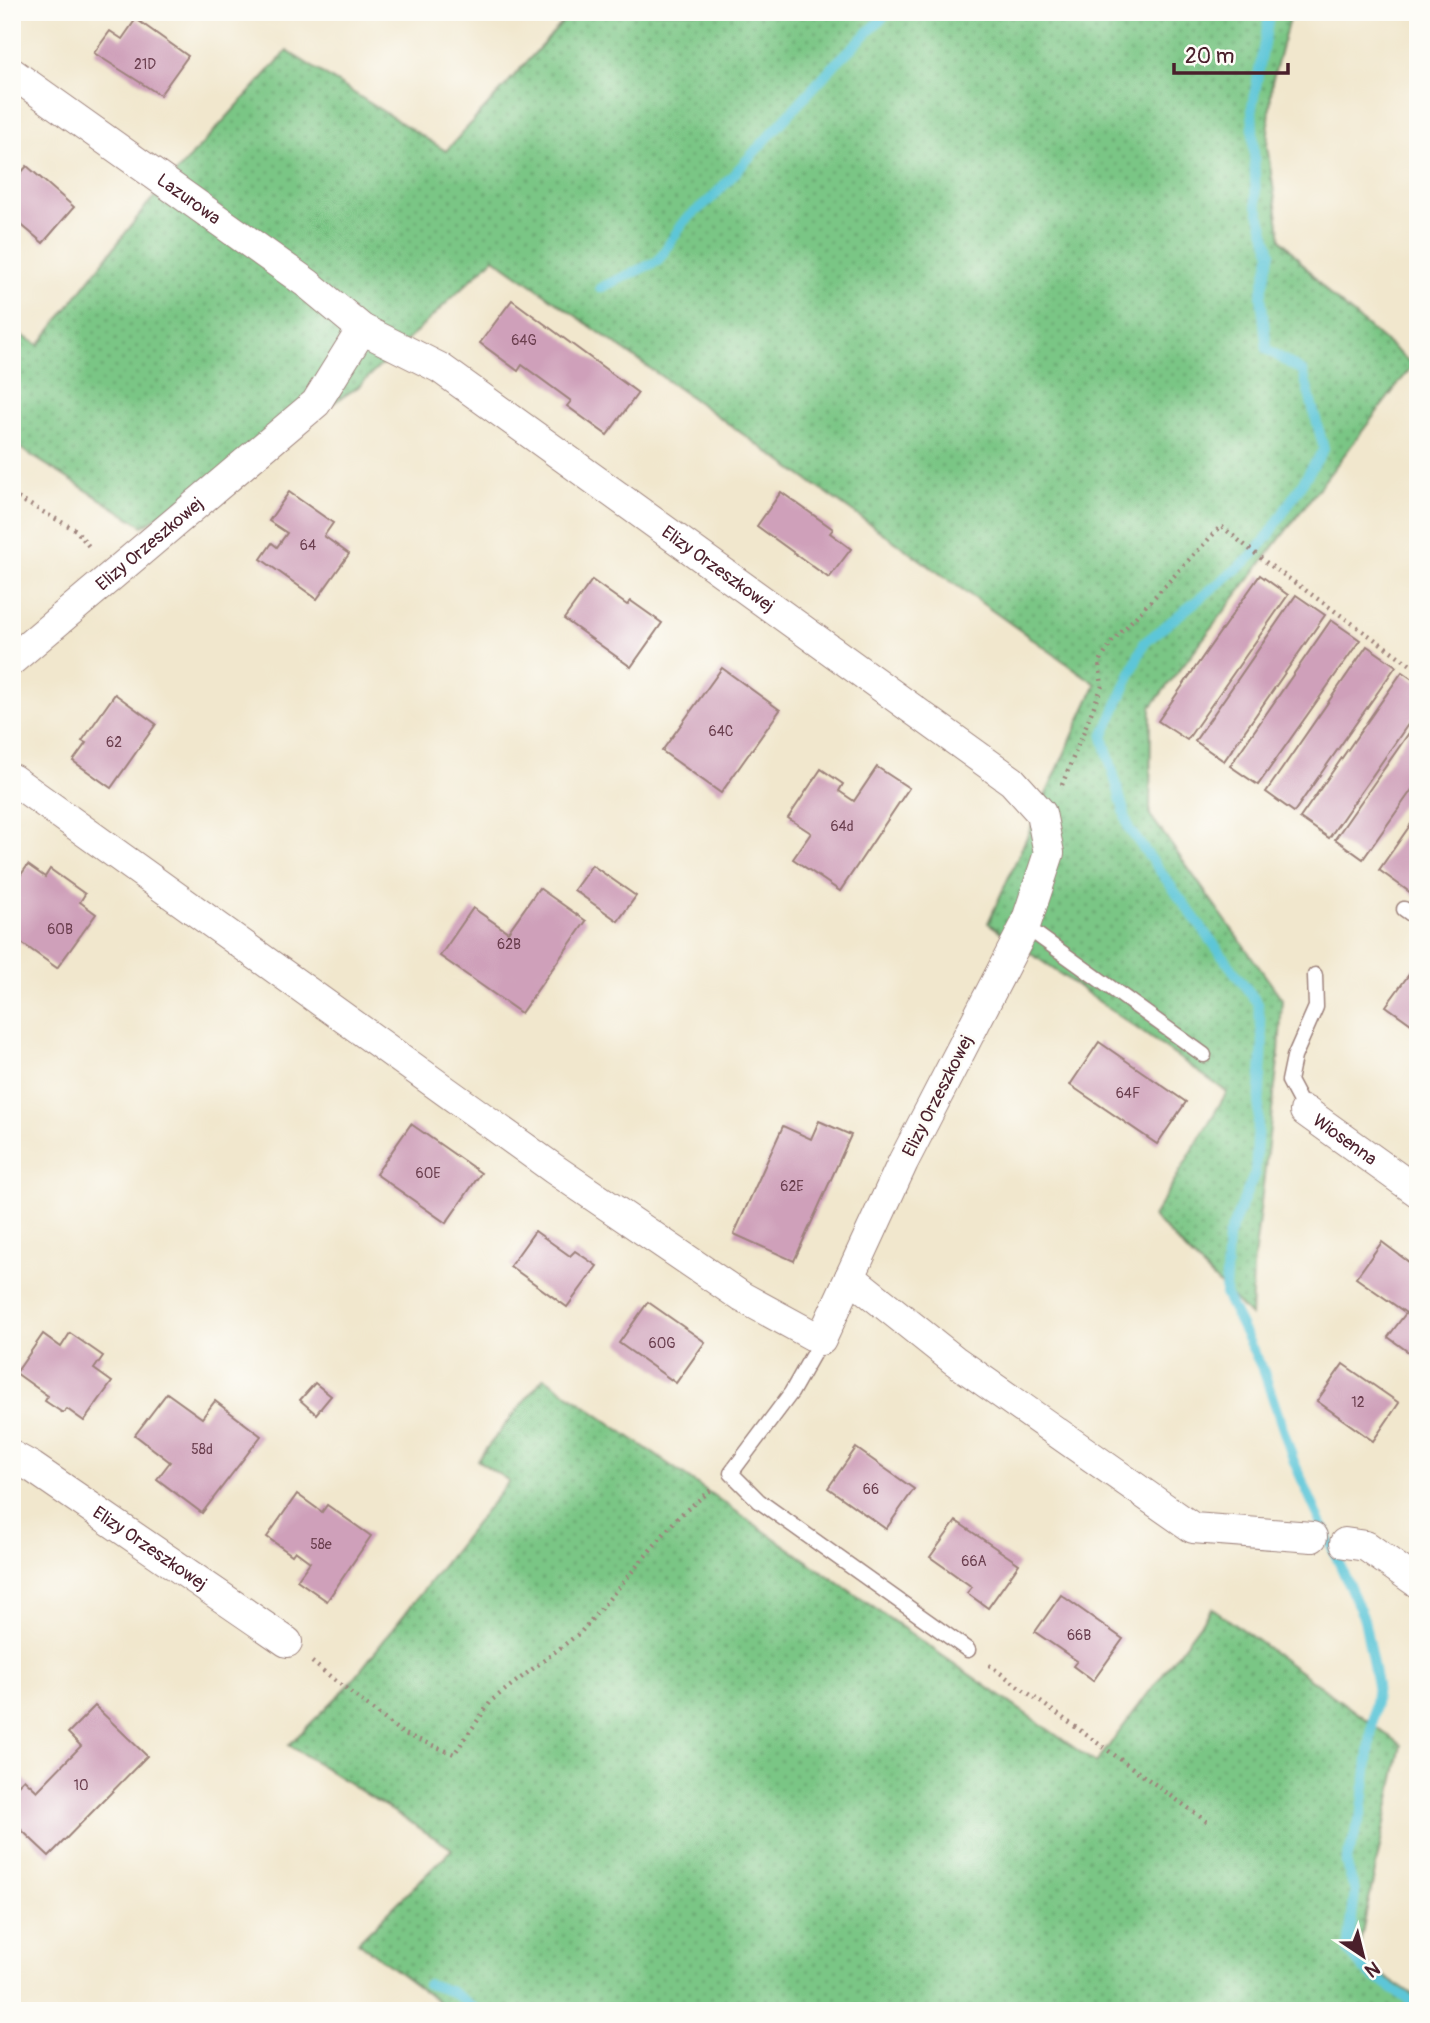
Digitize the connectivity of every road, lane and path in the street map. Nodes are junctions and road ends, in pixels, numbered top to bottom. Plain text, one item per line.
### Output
1 (12, 73) edge
2 (362, 329) junction
3 (12, 495) edge
4 (114, 577) junction
5 (12, 660) edge
6 (1418, 670) edge
7 (12, 779) edge
8 (1041, 813) junction
9 (1404, 909) dead end
10 (1418, 919) edge
11 (1025, 926) junction
12 (1315, 975) dead end
13 (1204, 1055) dead end
14 (1306, 1111) joint
15 (1418, 1192) edge
16 (850, 1277) junction
17 (821, 1340) junction
18 (12, 1456) edge
19 (731, 1473) junction
20 (1418, 1583) edge
21 (287, 1643) joint
22 (968, 1650) joint
23 (1209, 1823) dead end

1 - 2 street, Lazurowa
2 - 4 street, Elizy Orzeszkowej
2 - 8 street, Elizy Orzeszkowej
3 - 4 path
4 - 5 street, Elizy Orzeszkowej
6 - 8 path
7 - 17 street
8 - 11 street, Elizy Orzeszkowej
9 - 10 lane
11 - 13 lane
11 - 16 street, Elizy Orzeszkowej
12 - 14 lane
14 - 15 street, Wiosenna
16 - 17 street, Elizy Orzeszkowej
16 - 20 street
17 - 19 lane
18 - 21 street, Elizy Orzeszkowej
19 - 21 path
19 - 22 lane
22 - 23 path

